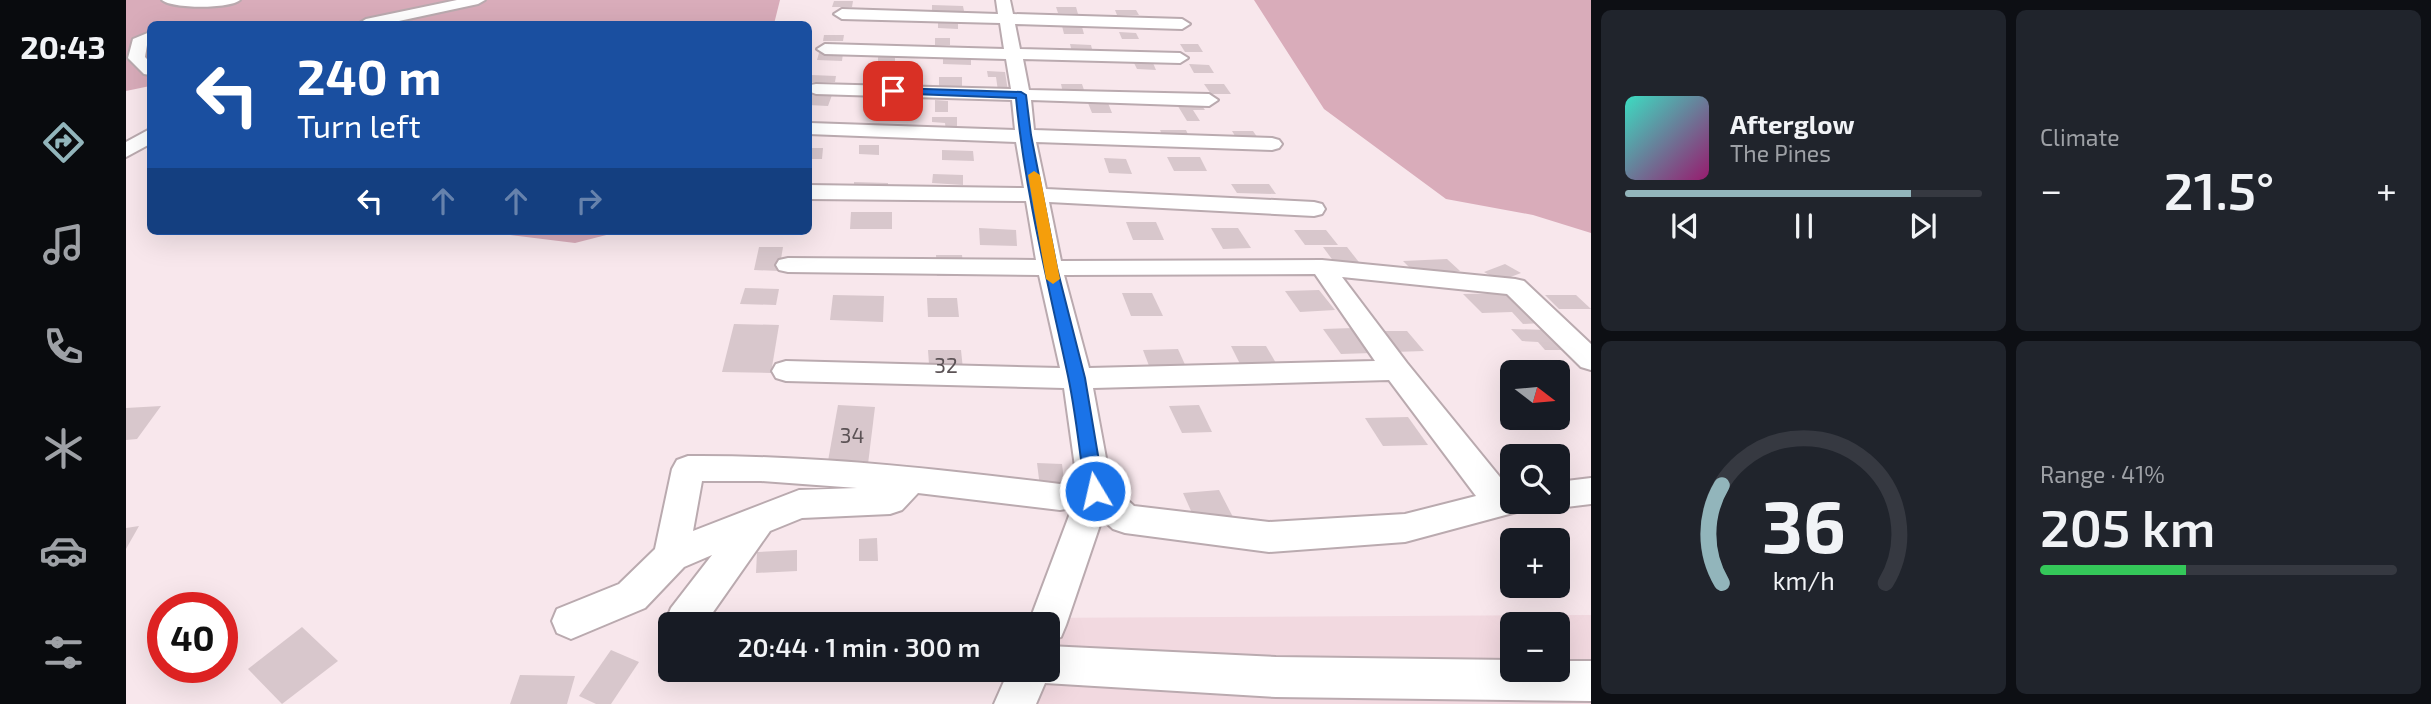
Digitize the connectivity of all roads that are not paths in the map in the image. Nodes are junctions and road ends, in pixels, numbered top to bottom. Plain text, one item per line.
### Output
1 (169, 0) edge
2 (233, 0) edge
3 (478, 0) edge
4 (211, 2) junction
5 (1006, 9) edge
6 (842, 14) dead end
7 (171, 18) dead end
8 (380, 21) edge
9 (1182, 24) dead end
10 (147, 38) edge
11 (825, 49) dead end
12 (1014, 53) junction
13 (1180, 58) dead end
14 (146, 74) edge
15 (816, 89) dead end
16 (1021, 95) junction
17 (1209, 100) dead end
18 (812, 129) edge
19 (1025, 135) junction
20 (147, 137) edge
21 (1272, 144) dead end
22 (126, 151) edge
23 (812, 192) edge
24 (1038, 195) junction
25 (1314, 209) dead end
26 (788, 265) dead end
27 (1322, 267) junction
28 (1050, 268) junction
29 (1591, 359) edge
30 (1397, 370) junction
31 (786, 371) dead end
32 (1077, 378) junction
33 (911, 479) junction
34 (1095, 491) junction
35 (1591, 491) edge
36 (1500, 494) edge
37 (1570, 494) edge
38 (1500, 503) edge
39 (758, 520) junction
40 (671, 556) junction
41 (691, 612) edge
42 (1052, 612) edge
43 (572, 621) dead end
44 (1060, 666) edge
45 (1591, 681) edge
46 (1025, 682) edge
47 (1015, 704) edge

1 - 4 street
2 - 4 street
3 - 8 street
4 - 7 street
5 - 6 street
5 - 9 street
5 - 12 street
10 - 14 street
11 - 12 street
12 - 13 street
12 - 16 street
15 - 16 street
16 - 17 street
16 - 19 street
18 - 19 street
19 - 21 street
19 - 24 street
20 - 22 street
23 - 24 street
24 - 25 street
24 - 28 street
26 - 28 street
27 - 28 street
27 - 29 street
27 - 30 street
28 - 32 street
30 - 32 street
30 - 36 street
31 - 32 street
32 - 34 street
33 - 34 street
33 - 39 street
33 - 40 street
34 - 38 street
34 - 42 street
35 - 37 street
39 - 40 street
39 - 41 street
40 - 43 street
44 - 45 street
46 - 47 street

